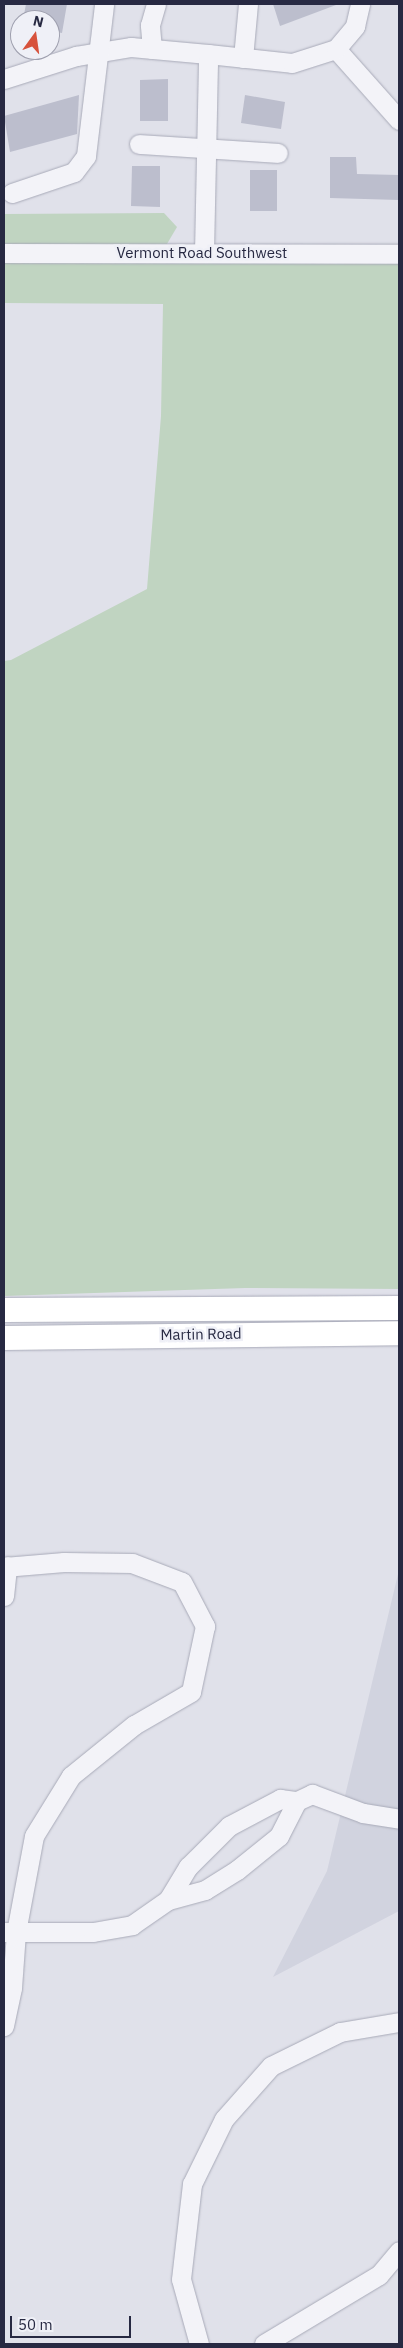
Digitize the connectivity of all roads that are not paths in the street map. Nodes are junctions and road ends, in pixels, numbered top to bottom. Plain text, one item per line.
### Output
1 (104, 4) edge
2 (156, 4) edge
3 (248, 4) edge
4 (360, 4) edge
5 (152, 49) junction
6 (336, 49) junction
7 (100, 52) junction
8 (208, 54) junction
9 (243, 58) junction
10 (4, 80) edge
11 (399, 120) edge
12 (139, 144) dead end
13 (206, 149) junction
14 (278, 154) dead end
15 (12, 193) dead end
16 (4, 253) edge
17 (204, 253) junction
18 (399, 254) edge
19 (399, 1308) edge
20 (4, 1310) edge
21 (399, 1333) edge
22 (4, 1338) edge
23 (5, 1566) edge
24 (4, 1596) edge
25 (297, 1801) junction
26 (399, 1819) edge
27 (168, 1900) junction
28 (10, 1932) edge
29 (399, 2022) edge
30 (4, 2026) edge
31 (399, 2251) edge
32 (199, 2344) edge
33 (264, 2344) edge

1 - 7 street
2 - 5 street
3 - 9 street
4 - 6 street
5 - 7 street
5 - 8 street
6 - 9 street
6 - 11 street
7 - 10 street
7 - 15 street
8 - 9 street
8 - 13 street
12 - 13 street
13 - 14 street
13 - 17 street
16 - 17 street, Vermont Road Southwest
17 - 18 street, Vermont Road Southwest
19 - 20 main road, Martin Road
21 - 22 main road, Martin Road
23 - 24 street
23 - 28 street
25 - 26 street
25 - 27 street
25 - 27 street
27 - 28 street
28 - 30 street
29 - 32 street
31 - 33 street

